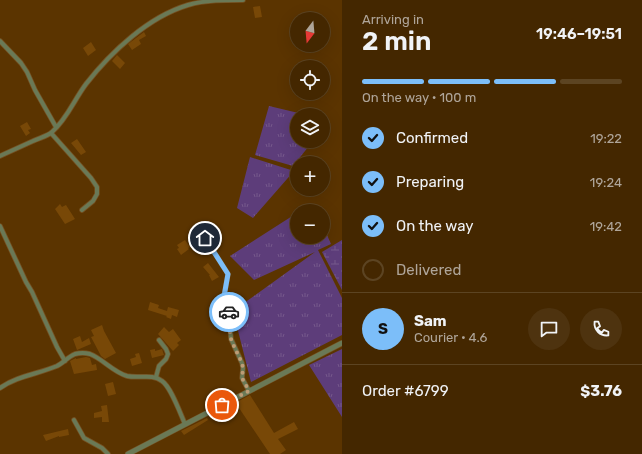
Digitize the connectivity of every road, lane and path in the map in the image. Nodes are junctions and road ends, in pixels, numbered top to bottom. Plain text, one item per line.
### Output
1 (243, 0) edge
2 (0, 41) edge
3 (56, 127) junction
4 (51, 133) junction
5 (0, 156) edge
6 (82, 210) dead end
7 (0, 226) edge
8 (205, 238) dead end
9 (159, 340) dead end
10 (342, 343) edge
11 (65, 361) junction
12 (156, 377) junction
13 (0, 388) edge
14 (249, 391) junction
15 (74, 420) dead end
16 (185, 424) junction
17 (108, 454) edge
18 (128, 454) edge

1 - 3 street
2 - 3 street
3 - 4 street
4 - 5 street
4 - 6 street
7 - 11 street
8 - 14 street
9 - 12 street
10 - 14 street
11 - 12 street
11 - 13 street
12 - 16 street
14 - 16 street
15 - 17 street
16 - 18 street

